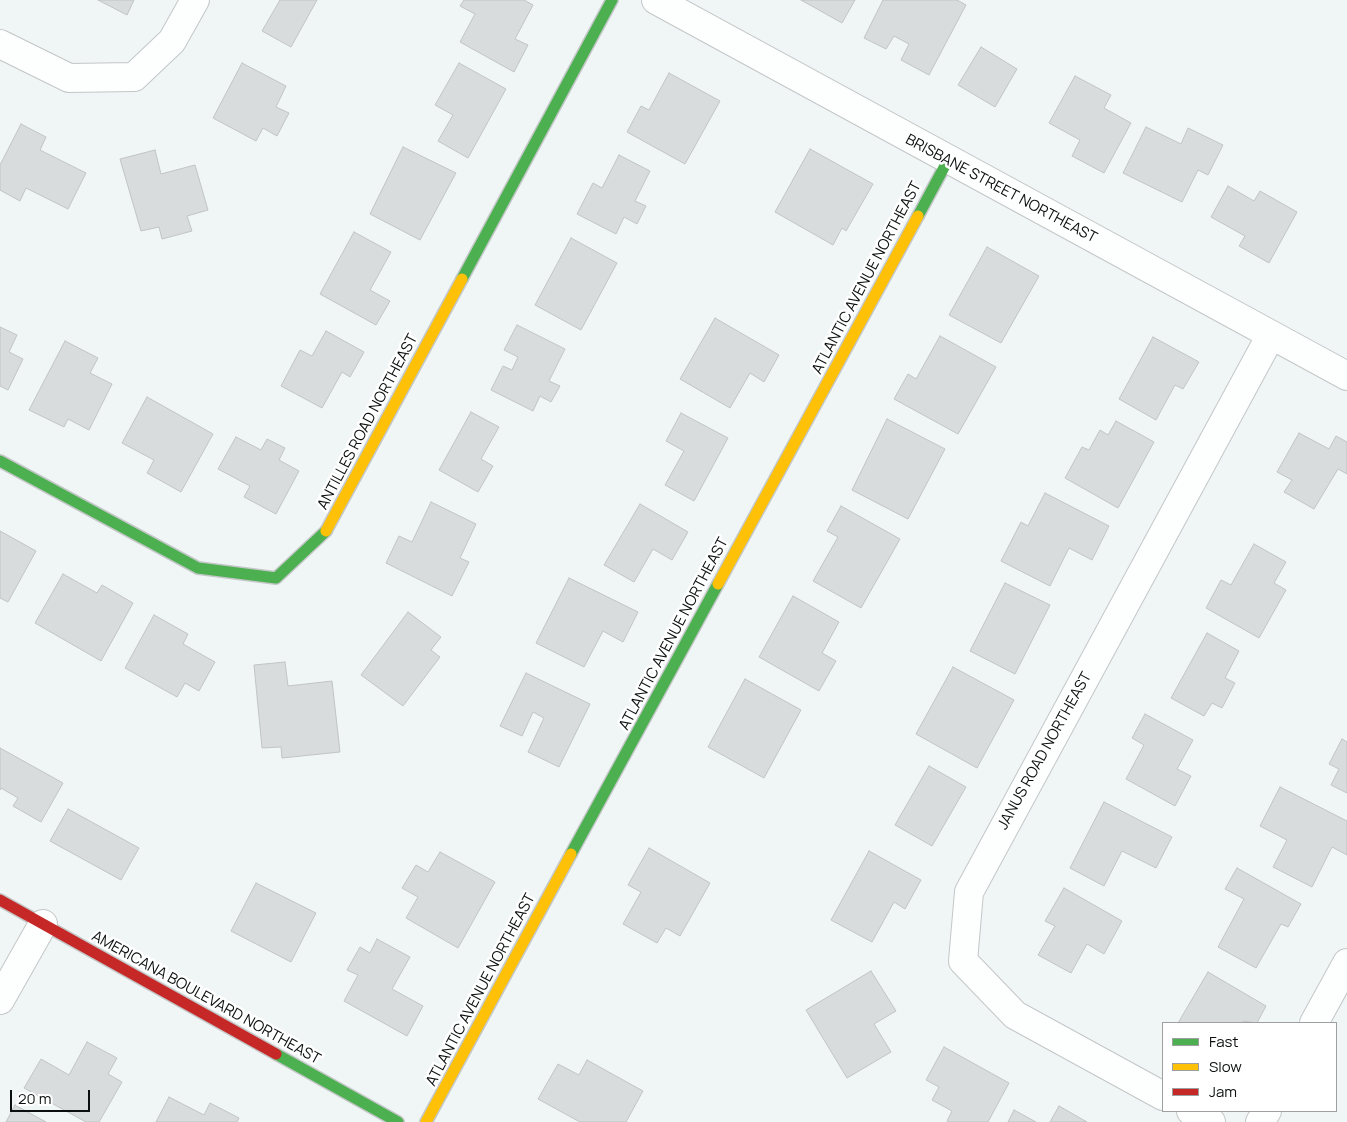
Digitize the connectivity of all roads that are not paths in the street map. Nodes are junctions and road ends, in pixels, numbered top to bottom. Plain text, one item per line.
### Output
1 (195, 0) edge
2 (612, 0) edge
3 (656, 0) edge
4 (0, 44) edge
5 (948, 160) junction
6 (1271, 335) junction
7 (1347, 376) edge
8 (0, 460) edge
9 (0, 900) edge
10 (43, 924) junction
11 (1347, 963) edge
12 (0, 1000) edge
13 (1315, 1022) edge
14 (1162, 1095) edge
15 (1193, 1112) edge
16 (398, 1122) edge
17 (426, 1122) edge
18 (1211, 1122) edge

1 - 4 street
2 - 8 street, ANTILLES ROAD NORTHEAST
3 - 5 street, BRISBANE STREET NORTHEAST
5 - 6 street, BRISBANE STREET NORTHEAST
5 - 17 street, ATLANTIC AVENUE NORTHEAST
6 - 7 street, BRISBANE STREET NORTHEAST
6 - 14 street, JANUS ROAD NORTHEAST
9 - 10 street, AMERICANA BOULEVARD NORTHEAST
10 - 12 street
10 - 16 street, AMERICANA BOULEVARD NORTHEAST
11 - 13 street
15 - 18 street

